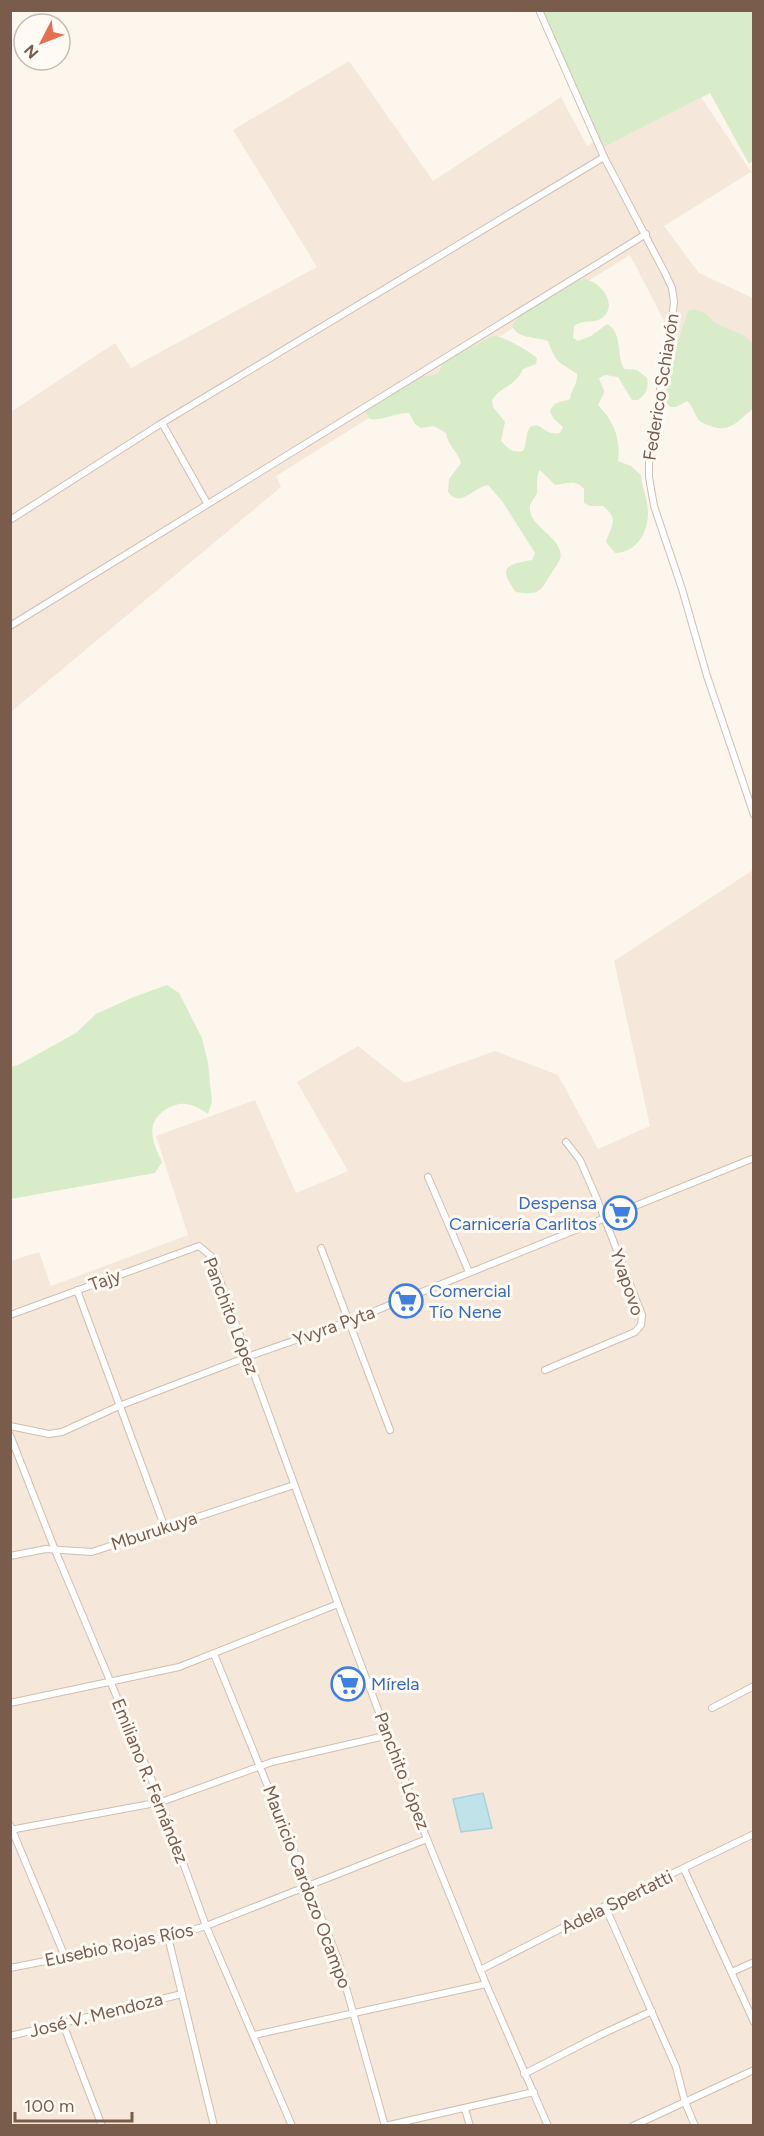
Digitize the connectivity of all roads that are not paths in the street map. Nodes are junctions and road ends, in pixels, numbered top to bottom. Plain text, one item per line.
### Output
1 (539, 10) edge
2 (604, 157) junction
3 (646, 234) junction
4 (162, 423) junction
5 (207, 503) junction
6 (10, 520) edge
7 (10, 626) edge
8 (753, 815) edge
9 (566, 1142) dead end
10 (753, 1158) edge
11 (428, 1177) dead end
12 (604, 1218) junction
13 (199, 1246) joint
14 (321, 1248) dead end
15 (469, 1272) junction
16 (77, 1290) junction
17 (10, 1315) edge
18 (350, 1321) junction
19 (247, 1357) junction
20 (544, 1370) dead end
21 (119, 1406) junction
22 (10, 1426) edge
23 (390, 1430) dead end
24 (10, 1435) edge
25 (294, 1485) junction
26 (165, 1528) junction
27 (55, 1550) junction
28 (10, 1556) edge
29 (338, 1604) junction
30 (214, 1654) junction
31 (111, 1682) junction
32 (753, 1686) edge
33 (10, 1703) edge
34 (712, 1708) dead end
35 (389, 1735) junction
36 (261, 1766) junction
37 (161, 1802) junction
38 (11, 1828) edge
39 (753, 1834) edge
40 (427, 1839) junction
41 (684, 1869) junction
42 (308, 1886) junction
43 (604, 1906) junction
44 (206, 1926) junction
45 (168, 1937) junction
46 (65, 1957) junction
47 (753, 1962) edge
48 (10, 1968) edge
49 (480, 1970) junction
50 (732, 1972) junction
51 (486, 1984) junction
52 (182, 1994) junction
53 (652, 2012) junction
54 (354, 2013) junction
55 (753, 2022) edge
56 (63, 2024) junction
57 (254, 2035) junction
58 (10, 2036) edge
59 (753, 2070) edge
60 (524, 2074) junction
61 (534, 2092) junction
62 (685, 2102) junction
63 (465, 2109) junction
64 (385, 2125) edge
65 (102, 2126) edge
66 (214, 2126) edge
67 (292, 2126) edge
68 (470, 2126) edge
69 (548, 2126) edge
70 (633, 2126) edge
71 (695, 2126) edge

1 - 2 street, Federico Schiavón
2 - 3 street, Federico Schiavón
2 - 4 street
3 - 5 street
3 - 8 street, Federico Schiavón
4 - 5 street
4 - 6 street
5 - 7 street
9 - 12 street, Yvapovo
10 - 12 street, Yvyra Pyta
11 - 15 street
12 - 15 street, Yvyra Pyta
12 - 20 street, Yvapovo
13 - 16 street, Tajy
13 - 19 street, Panchito López
14 - 18 street
15 - 18 street, Yvyra Pyta
16 - 17 street, Tajy
16 - 21 street
18 - 19 street, Yvyra Pyta
18 - 23 street
19 - 21 street, Yvyra Pyta
19 - 25 street, Panchito López
21 - 22 street, Yvyra Pyta
21 - 26 street
24 - 27 street, Emiliano R. Fernández
25 - 26 street, Mburukuya
25 - 29 street, Panchito López
26 - 27 street, Mburukuya
27 - 28 street, Mburukuya
27 - 31 street, Emiliano R. Fernández
29 - 30 street
29 - 35 street, Panchito López
30 - 31 street
30 - 36 street, Mauricio Cardozo Ocampo
31 - 33 street
31 - 37 street, Emiliano R. Fernández
32 - 34 street
35 - 36 street
35 - 40 street, Panchito López
36 - 37 street
36 - 42 street, Mauricio Cardozo Ocampo
37 - 38 street
37 - 44 street, Emiliano R. Fernández
38 - 46 street
39 - 41 street, Adela Spertatti
40 - 42 street, Eusebio Rojas Ríos
40 - 49 street, Panchito López
41 - 43 street, Adela Spertatti
41 - 50 street
42 - 44 street, Eusebio Rojas Ríos
42 - 54 street, Mauricio Cardozo Ocampo
43 - 49 street, Adela Spertatti
43 - 53 street
44 - 45 street, Eusebio Rojas Ríos
44 - 57 street, Emiliano R. Fernández
45 - 46 street, Eusebio Rojas Ríos
45 - 52 street
46 - 48 street, Eusebio Rojas Ríos
47 - 50 street
49 - 51 street, Panchito López
50 - 55 street
51 - 54 street
51 - 60 street, Panchito López
52 - 56 street, José V. Mendoza
52 - 66 street
53 - 60 street
53 - 62 street
54 - 57 street
54 - 64 street, Mauricio Cardozo Ocampo
56 - 58 street, José V. Mendoza
56 - 65 street
57 - 67 street, Emiliano R. Fernández
59 - 62 street
60 - 61 street, Panchito López
61 - 63 street
61 - 69 street, Panchito López
62 - 70 street
62 - 71 street
63 - 64 street
63 - 68 street

